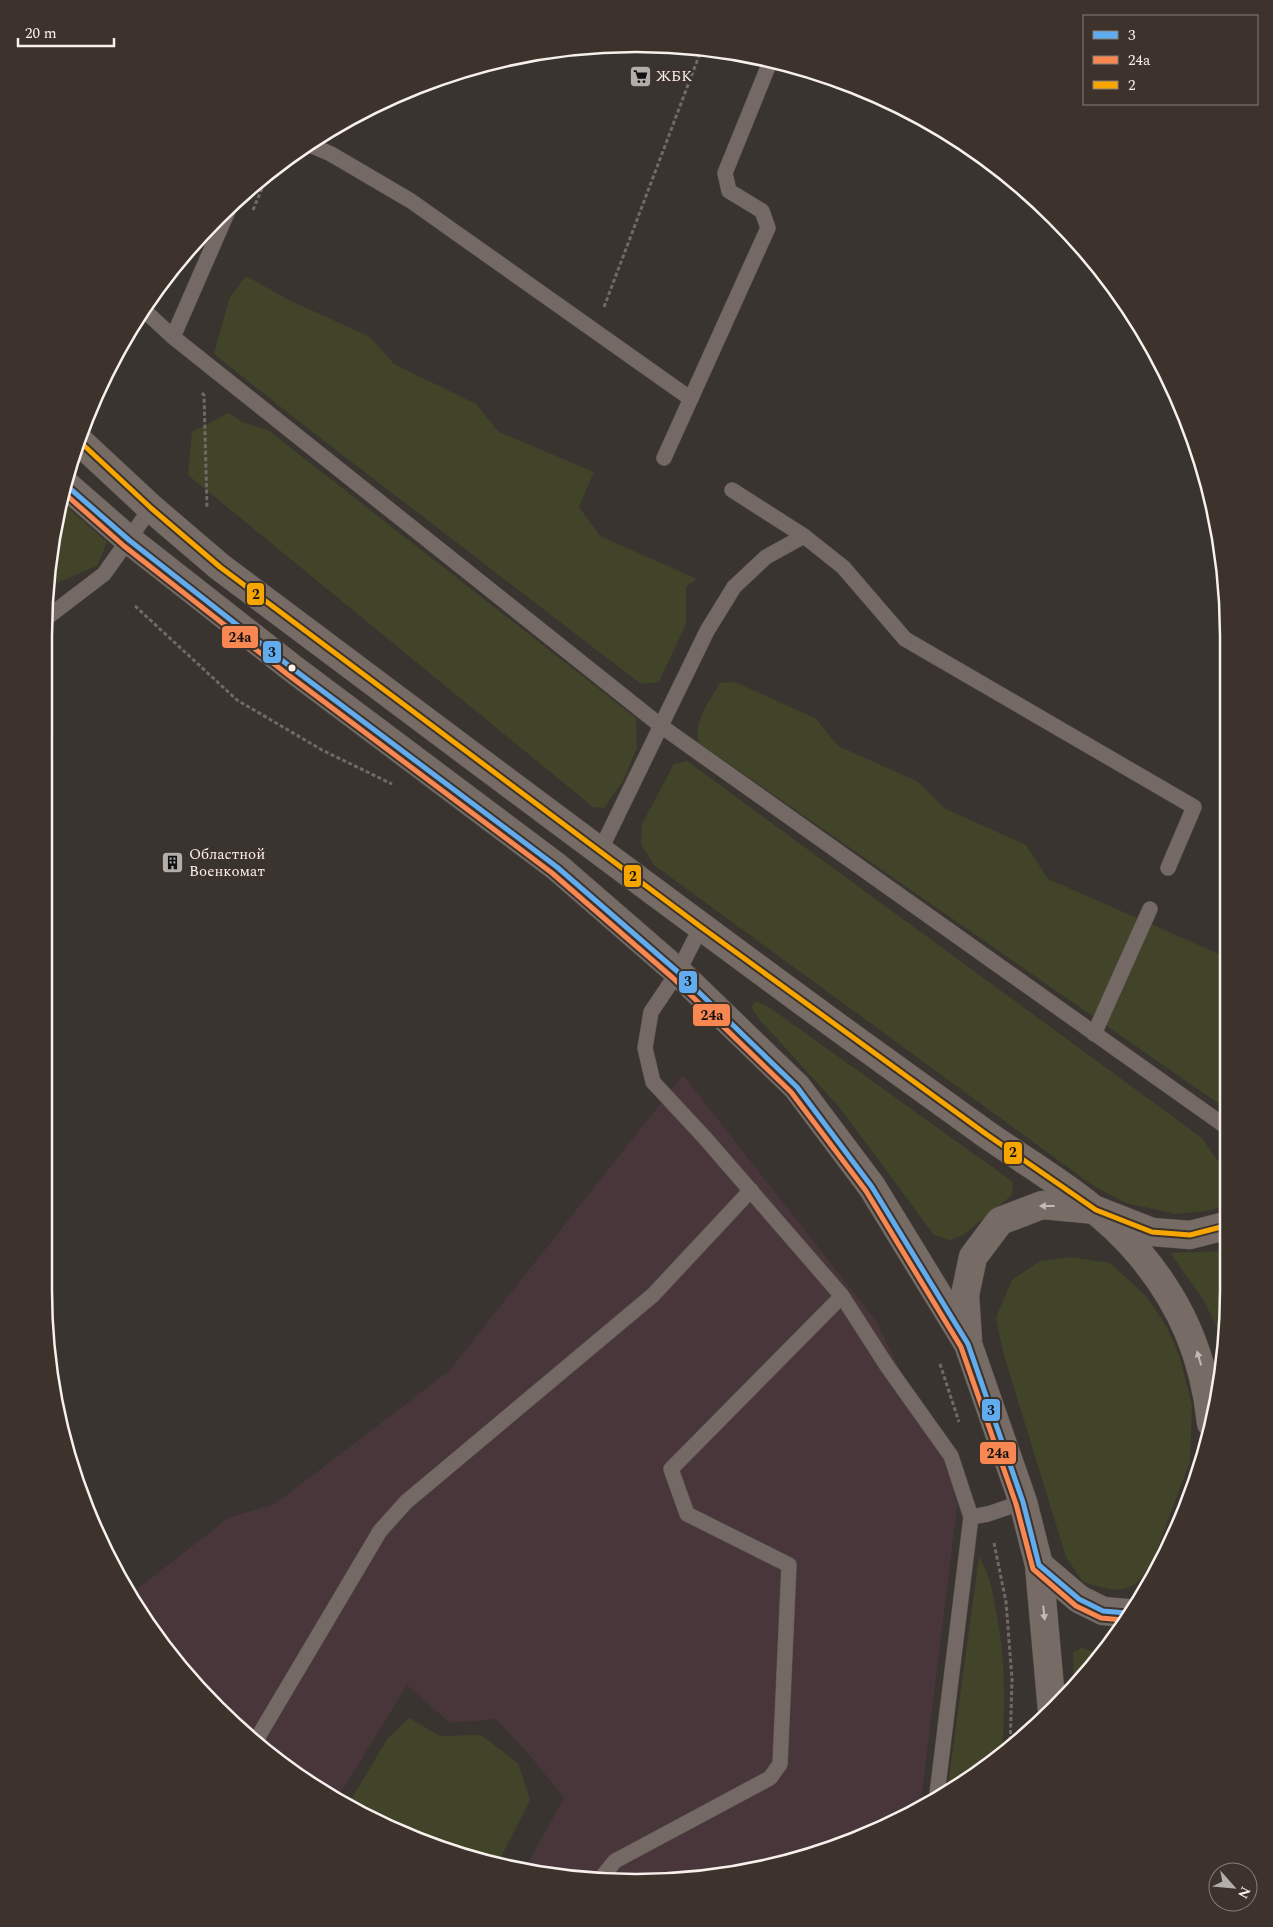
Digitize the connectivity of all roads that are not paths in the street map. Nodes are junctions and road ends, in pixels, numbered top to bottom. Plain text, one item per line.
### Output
1 (768, 68) edge
2 (317, 148) edge
3 (221, 227) edge
4 (149, 315) edge
5 (173, 338) junction
6 (691, 398) junction
7 (84, 446) edge
8 (664, 458) dead end
9 (71, 489) edge
10 (732, 490) dead end
11 (151, 508) junction
12 (804, 536) junction
13 (130, 540) junction
14 (53, 613) edge
15 (660, 726) junction
16 (600, 851) junction
17 (1168, 868) dead end
18 (1150, 909) dead end
19 (701, 927) junction
20 (678, 972) junction
21 (1094, 1034) junction
22 (1220, 1122) edge
23 (751, 1190) junction
24 (1096, 1210) junction
25 (1220, 1227) edge
26 (842, 1296) junction
27 (968, 1344) junction
28 (1209, 1402) edge
29 (1022, 1502) junction
30 (971, 1517) junction
31 (1039, 1565) junction
32 (1123, 1613) edge
33 (1051, 1701) edge
34 (259, 1736) edge
35 (937, 1790) edge
36 (605, 1873) edge

1 - 6 lane
2 - 6 lane
3 - 5 lane
4 - 5 lane
5 - 15 lane
6 - 8 lane
7 - 11 main road
9 - 13 main road
10 - 12 lane
11 - 13 lane
11 - 16 main road
12 - 15 lane
12 - 17 lane
13 - 14 lane
13 - 20 main road
15 - 16 lane
15 - 21 lane
16 - 19 main road
18 - 21 lane
19 - 20 lane
19 - 24 main road
20 - 23 lane
20 - 27 main road
21 - 22 lane
23 - 26 lane
23 - 34 lane
24 - 25 main road
24 -> 27 main road
28 -> 24 main road
26 - 30 lane
26 - 36 lane
27 - 29 main road
29 - 30 lane
29 - 31 main road
30 - 35 lane
31 - 32 main road
31 -> 33 main road

